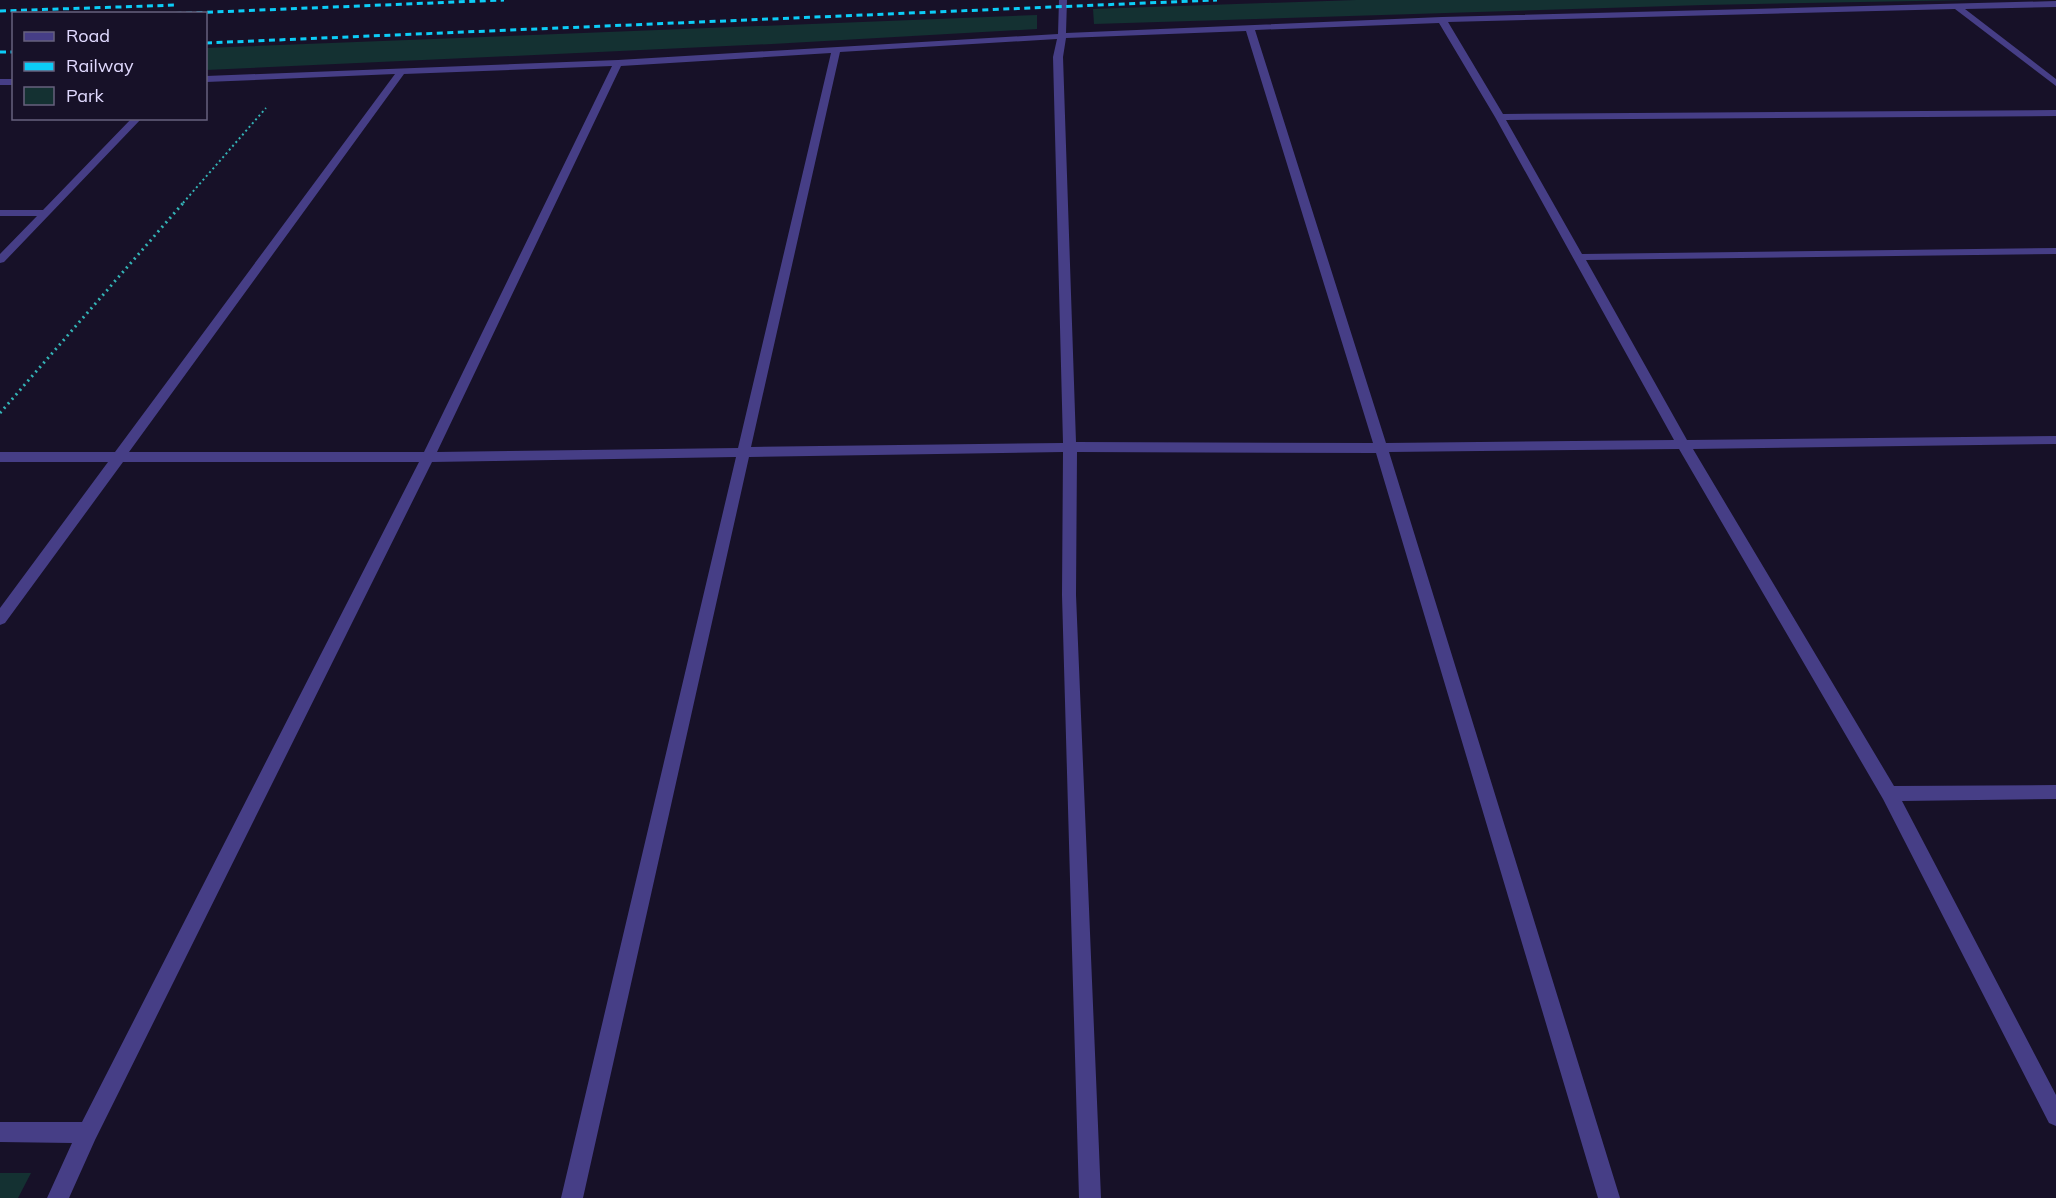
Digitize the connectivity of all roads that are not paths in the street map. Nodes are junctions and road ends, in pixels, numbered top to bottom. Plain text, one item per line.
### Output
1 (1063, 0) edge
2 (2056, 4) edge
3 (1958, 8) junction
4 (1442, 20) junction
5 (1250, 29) junction
6 (1062, 36) junction
7 (836, 51) junction
8 (618, 63) junction
9 (402, 70) junction
10 (207, 79) edge
11 (2056, 83) edge
12 (2056, 113) edge
13 (1500, 117) junction
14 (136, 120) edge
15 (0, 213) edge
16 (46, 213) junction
17 (2056, 251) edge
18 (1578, 257) junction
19 (0, 260) edge
20 (2056, 440) edge
21 (1683, 444) junction
22 (1070, 447) junction
23 (1381, 447) junction
24 (743, 453) junction
25 (119, 456) junction
26 (428, 457) junction
27 (0, 458) edge
28 (0, 619) edge
29 (2056, 792) edge
30 (1889, 794) junction
31 (2056, 1116) edge
32 (0, 1132) edge
33 (87, 1132) junction
34 (58, 1198) edge
35 (572, 1198) edge
36 (1090, 1198) edge
37 (1610, 1198) edge

1 - 6 street
2 - 3 street
3 - 4 street
3 - 11 street
4 - 5 street
4 - 13 street
5 - 6 street
5 - 23 street
6 - 7 street
6 - 22 street
7 - 8 street
7 - 24 street
8 - 9 street
8 - 26 street
9 - 10 street
9 - 25 street
12 - 13 street
13 - 18 street
14 - 16 street
15 - 16 street
16 - 19 street
17 - 18 street
18 - 21 street
20 - 21 street
21 - 23 street
21 - 30 street
22 - 23 street
22 - 24 street
22 - 36 street
23 - 37 street
24 - 26 street
24 - 35 street
25 - 26 street
25 - 27 street
25 - 28 street
26 - 33 street
29 - 30 street
30 - 31 street
32 - 33 street
33 - 34 street

